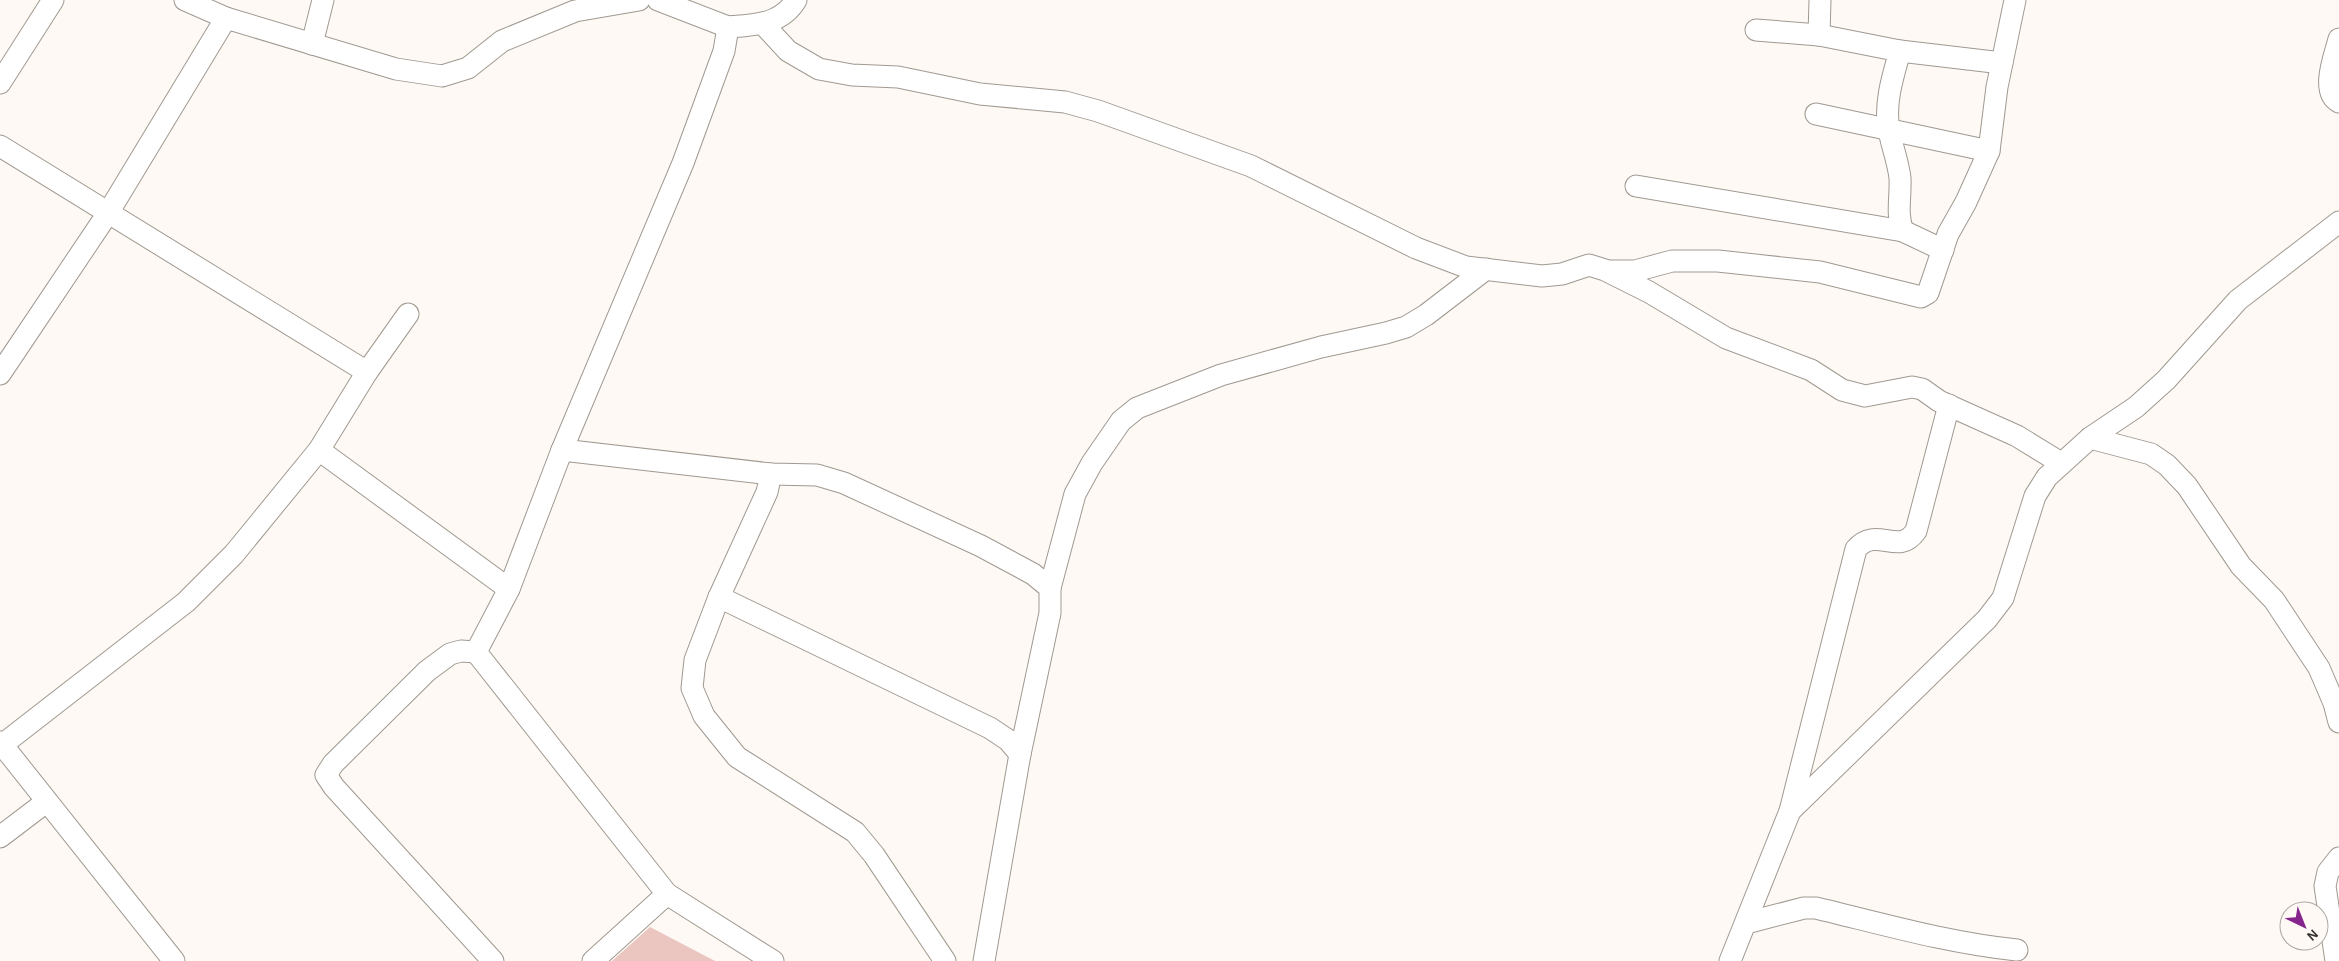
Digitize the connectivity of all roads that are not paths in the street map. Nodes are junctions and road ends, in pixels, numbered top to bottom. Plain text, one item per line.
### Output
1 (53, 0) edge
2 (185, 0) edge
3 (323, 0) edge
4 (639, 0) edge
5 (658, 0) edge
6 (796, 0) edge
7 (1820, 0) edge
8 (2015, 0) edge
9 (226, 18) junction
10 (764, 24) junction
11 (728, 27) junction
12 (1756, 30) dead end
13 (1819, 35) junction
14 (2339, 39) edge
15 (312, 44) junction
16 (1900, 51) junction
17 (2002, 63) junction
18 (0, 83) edge
19 (2339, 102) edge
20 (1816, 114) dead end
21 (1888, 130) junction
22 (0, 146) edge
23 (1988, 151) junction
24 (1636, 186) dead end
25 (108, 212) junction
26 (2339, 222) edge
27 (1903, 231) junction
28 (1943, 250) junction
29 (1486, 269) junction
30 (1605, 270) junction
31 (408, 314) dead end
32 (367, 372) junction
33 (0, 374) edge
34 (1949, 405) junction
35 (2090, 438) junction
36 (319, 450) junction
37 (562, 450) junction
38 (2061, 463) junction
39 (771, 474) junction
40 (1050, 588) junction
41 (509, 589) junction
42 (719, 597) junction
43 (476, 652) junction
44 (2339, 722) edge
45 (1, 743) edge
46 (1020, 754) junction
47 (46, 802) junction
48 (1790, 812) junction
49 (0, 837) edge
50 (2339, 858) edge
51 (667, 894) junction
52 (1746, 923) junction
53 (2017, 950) dead end
54 (174, 961) edge
55 (493, 961) edge
56 (593, 961) edge
57 (773, 961) edge
58 (945, 961) edge
59 (984, 961) edge
60 (1730, 961) edge
61 (2336, 961) edge

1 - 18 street
2 - 9 street
3 - 15 street
4 - 15 street
5 - 11 street
6 - 10 street
7 - 13 street
8 - 17 street
9 - 15 street
9 - 25 street
10 - 11 street
10 - 29 street
11 - 37 street
12 - 13 street
13 - 16 street
14 - 19 street
16 - 17 street
16 - 21 street
17 - 23 street
20 - 21 street
21 - 23 street
21 - 27 street
22 - 25 street
23 - 28 street
24 - 27 street
25 - 32 street
25 - 33 street
26 - 35 street
27 - 28 street
28 - 30 street
29 - 30 street
29 - 40 street
30 - 34 street
31 - 32 street
32 - 36 street
34 - 38 street
34 - 48 street
35 - 38 street
35 - 44 street
36 - 41 street
36 - 45 street
37 - 39 street
37 - 41 street
38 - 48 street
39 - 40 street
39 - 42 street
40 - 46 street
41 - 43 street
42 - 46 street
42 - 58 street
43 - 51 street
43 - 55 street
45 - 47 street
46 - 59 street
47 - 49 street
47 - 54 street
48 - 52 street
50 - 61 street
51 - 56 street
51 - 57 street
52 - 53 street
52 - 60 street

